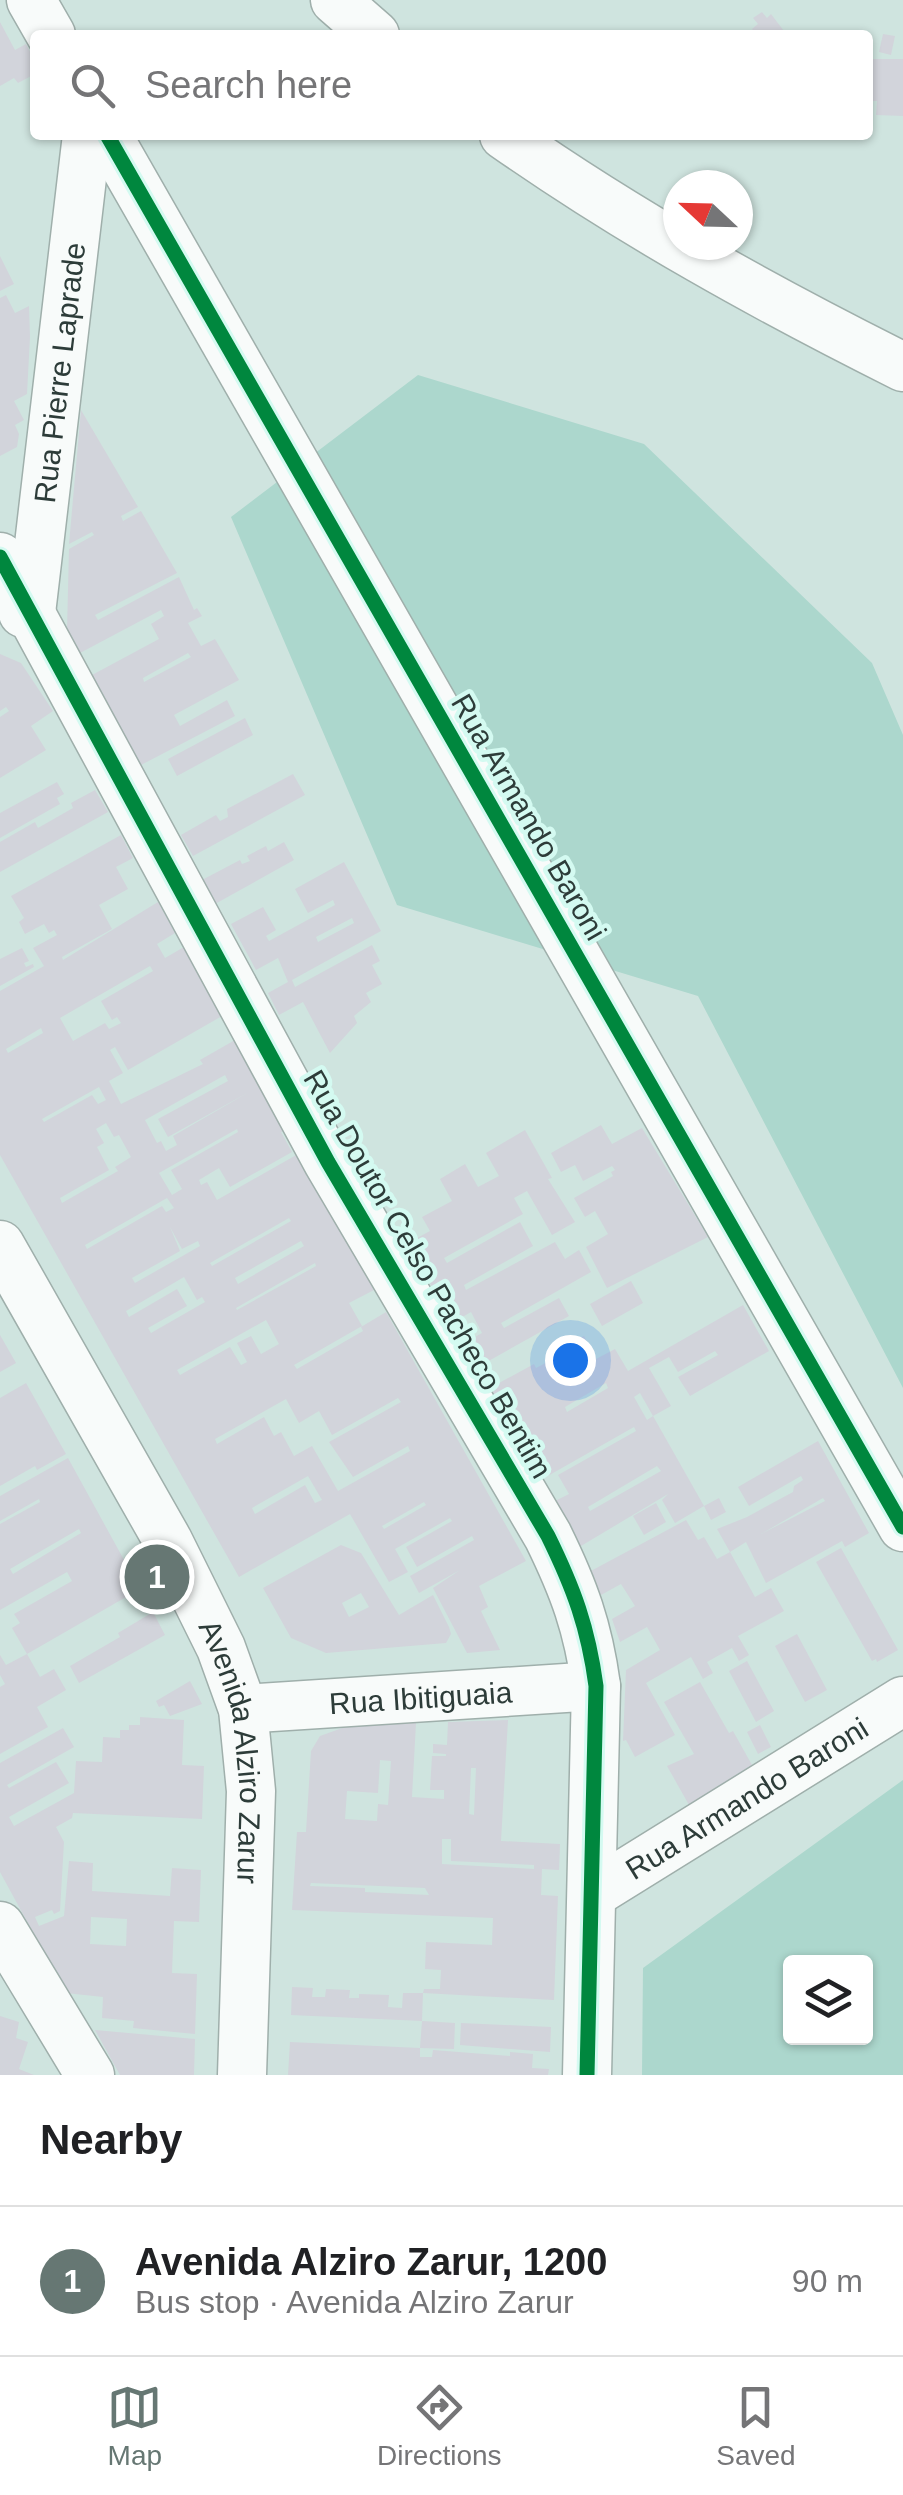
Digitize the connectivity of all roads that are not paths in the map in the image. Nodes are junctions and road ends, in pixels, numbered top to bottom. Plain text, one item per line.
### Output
1 (32, 0) edge
2 (335, 0) edge
3 (48, 30) edge
4 (369, 30) edge
5 (86, 140) edge
6 (110, 140) edge
7 (511, 140) edge
8 (903, 367) edge
9 (0, 558) edge
10 (16, 614) edge
11 (0, 1245) edge
12 (903, 1527) edge
13 (596, 1686) junction
14 (903, 1701) edge
15 (243, 1710) junction
16 (592, 1894) junction
17 (0, 1926) edge
18 (90, 2075) edge
19 (242, 2075) edge
20 (587, 2075) edge

1 - 3 street
2 - 4 street
5 - 10 street, Rua Pierre Laprade
6 - 12 street, Rua Armando Baroni
7 - 8 street
9 - 10 street, Rua Doutor Celso Pacheco Bentim
10 - 13 street, Rua Doutor Celso Pacheco Bentim
11 - 15 street, Avenida Alziro Zarur
13 - 15 street, Rua Ibitiguaia
13 - 16 street, Rua Doutor Celso Pacheco Bentim
14 - 16 street, Rua Armando Baroni
15 - 19 street, Avenida Alziro Zarur
16 - 20 street, Rua Doutor Celso Pacheco Bentim
17 - 18 street

